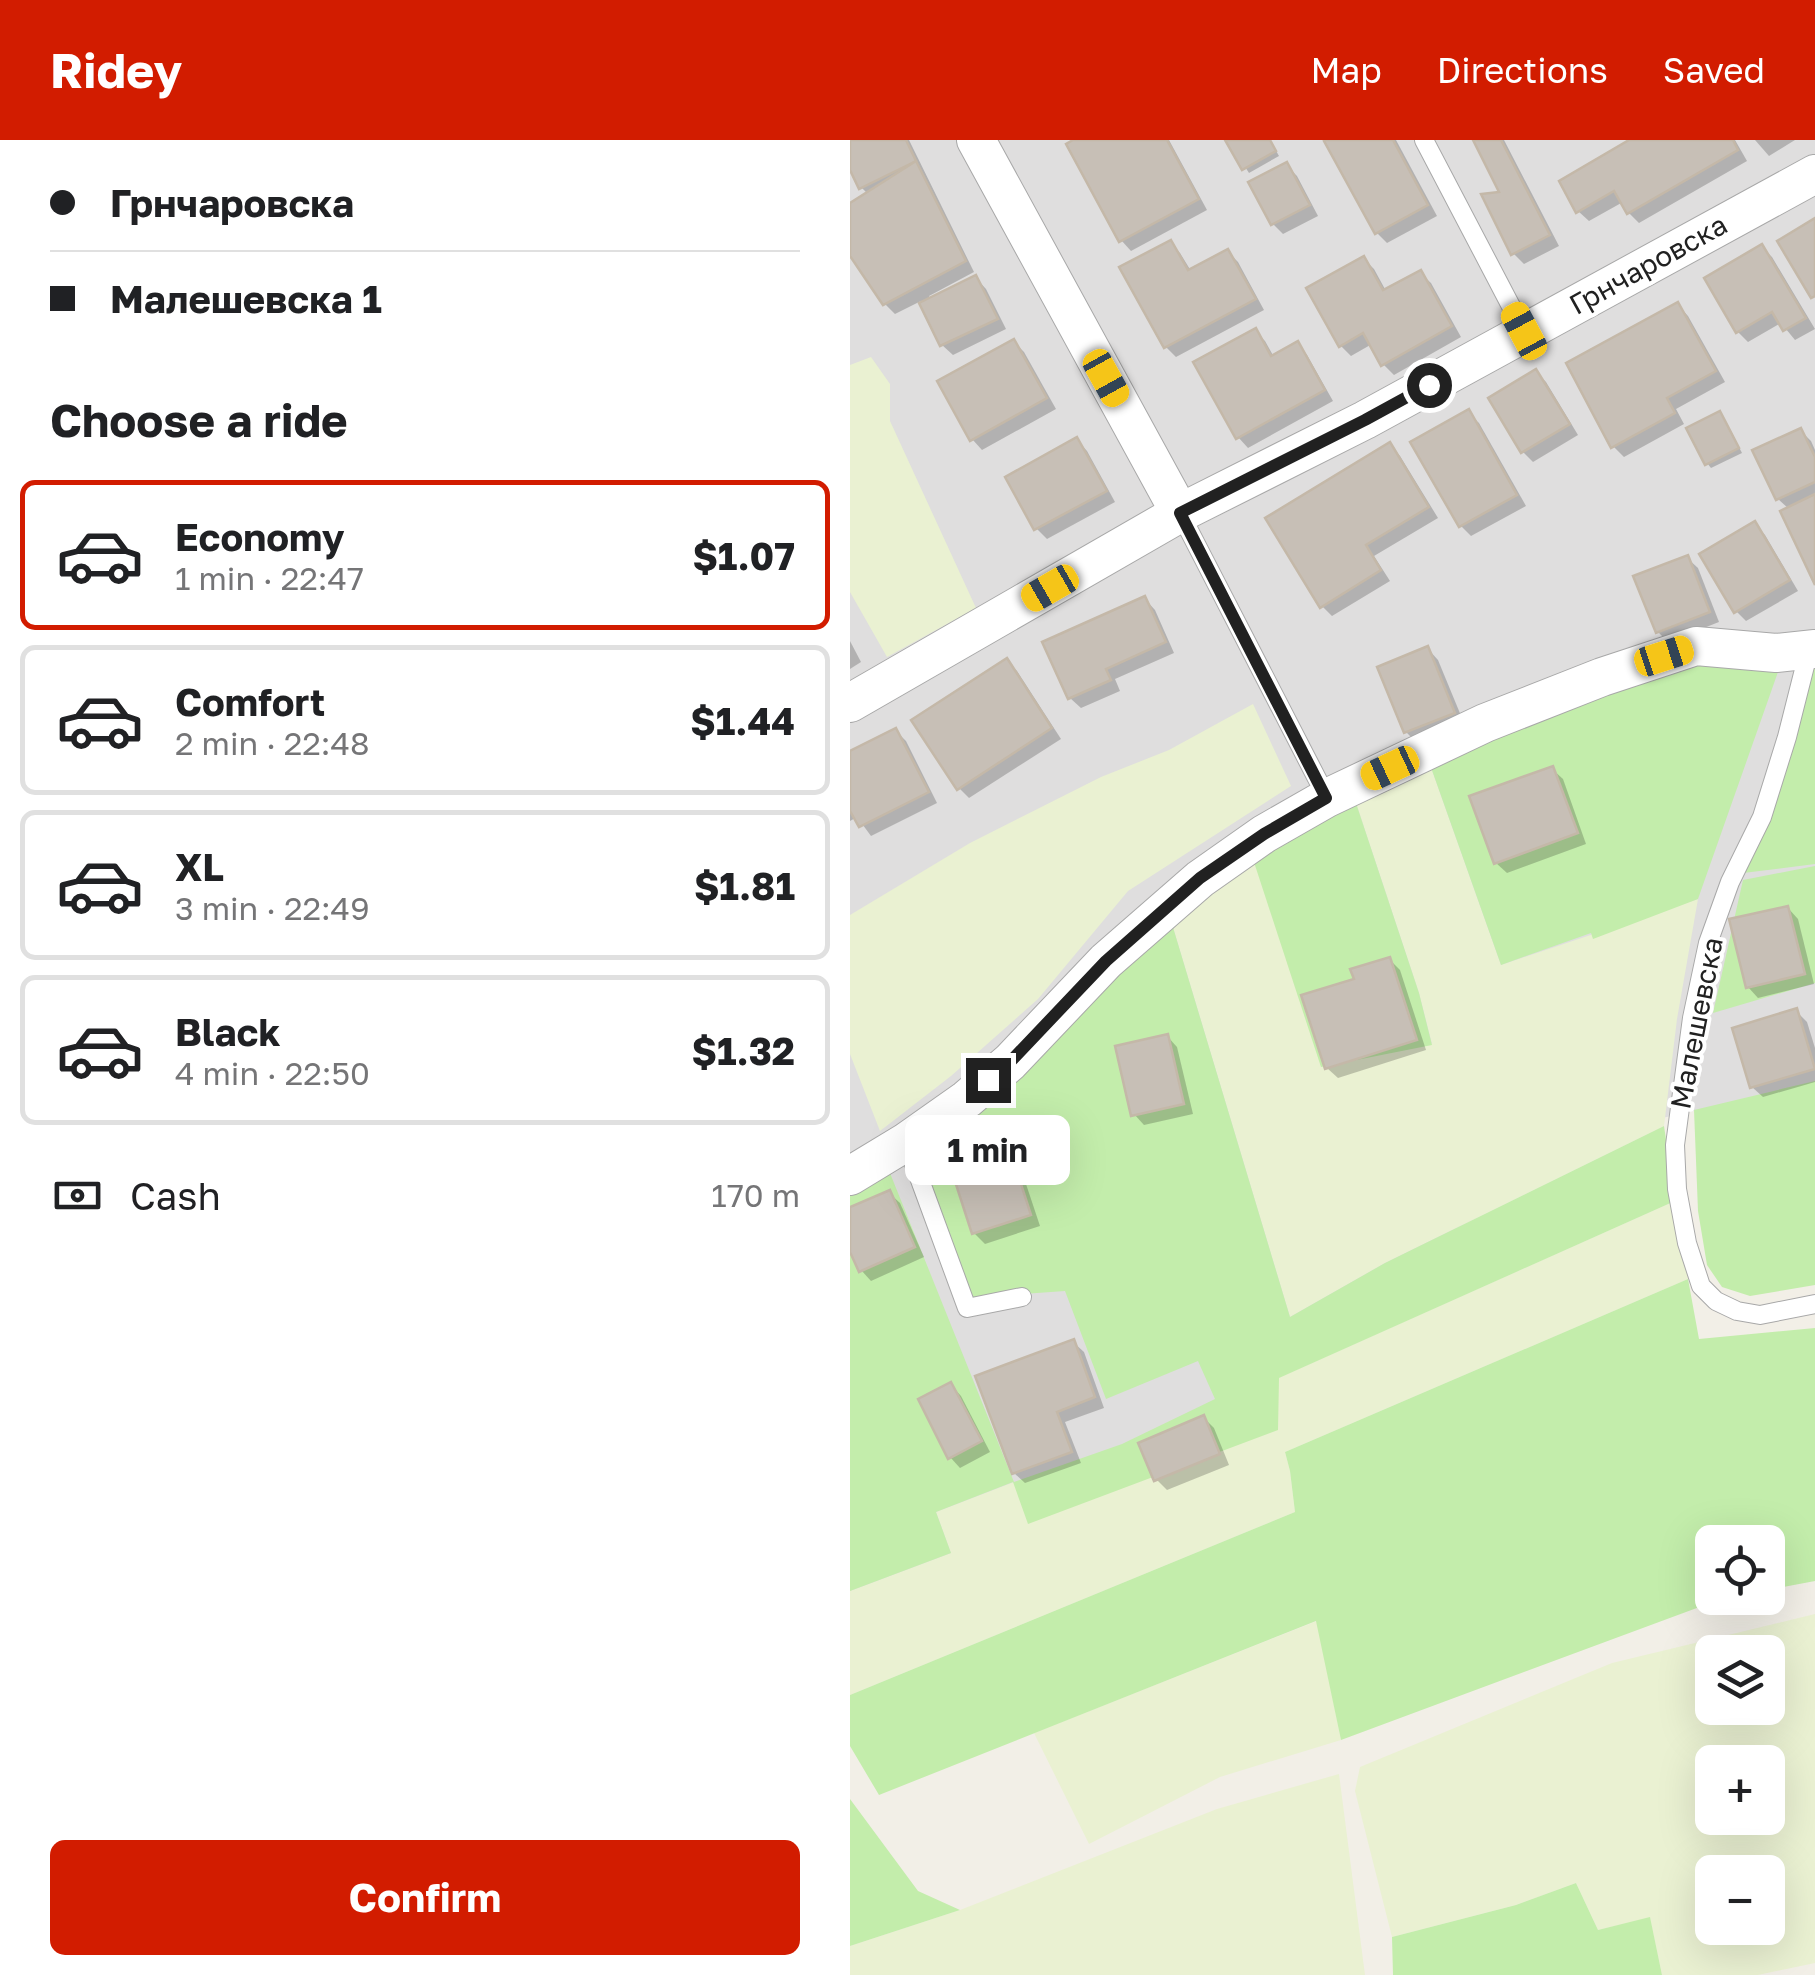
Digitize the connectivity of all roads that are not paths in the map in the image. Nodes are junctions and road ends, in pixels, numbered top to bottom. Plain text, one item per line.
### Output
1 (976, 140) edge
2 (1424, 140) edge
3 (1815, 174) edge
4 (1524, 331) junction
5 (1180, 513) junction
6 (1812, 650) edge
7 (850, 703) edge
8 (1326, 798) junction
9 (906, 1142) junction
10 (850, 1176) edge
11 (1022, 1297) dead end
12 (1815, 1304) edge

1 - 5 street
2 - 4 lane
3 - 4 street, Грнчаровска
4 - 5 street, Грнчаровска
5 - 7 street, Грнчаровска
5 - 8 lane
6 - 8 street
6 - 12 lane, Малешевска
8 - 9 street
9 - 10 street
9 - 11 lane

